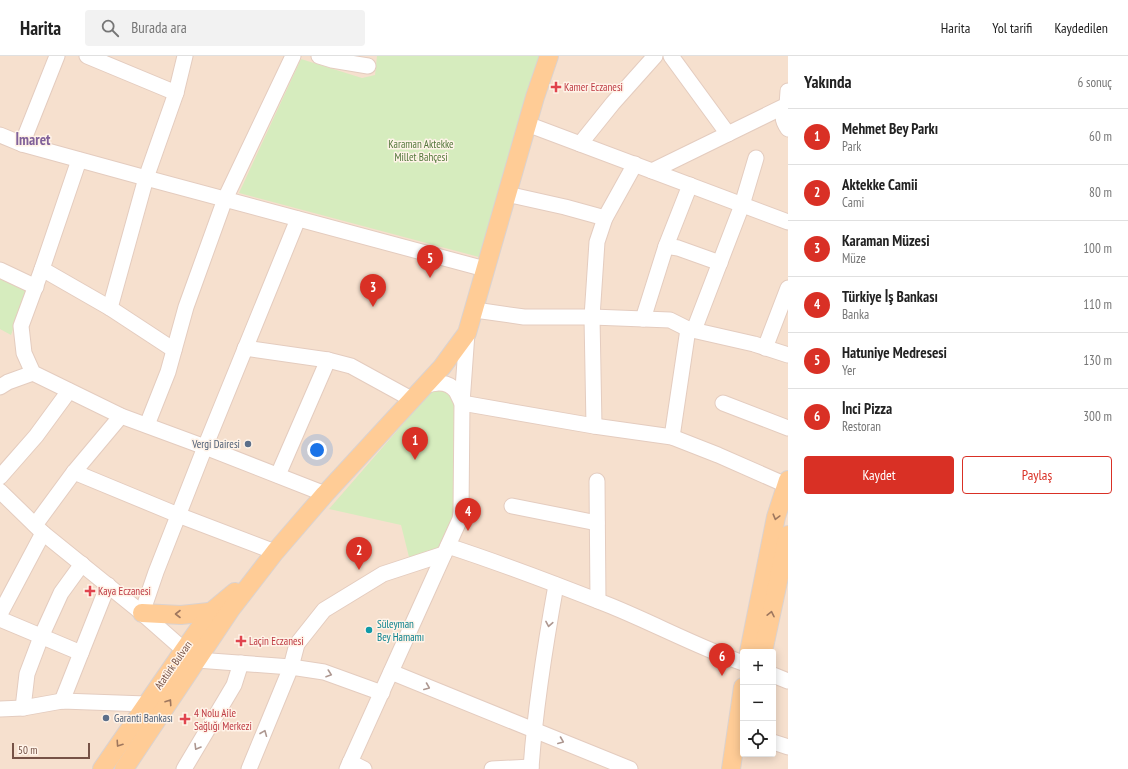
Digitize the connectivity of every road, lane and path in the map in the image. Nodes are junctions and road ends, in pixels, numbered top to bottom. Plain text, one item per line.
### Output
1 (57, 56) edge
2 (87, 56) edge
3 (185, 56) edge
4 (293, 56) edge
5 (319, 56) edge
6 (549, 56) edge
7 (655, 56) edge
8 (670, 56) edge
9 (364, 63) edge
10 (176, 93) junction
11 (788, 100) edge
12 (527, 124) junction
13 (788, 129) edge
14 (728, 134) junction
15 (0, 135) edge
16 (22, 144) junction
17 (580, 144) junction
18 (756, 158) dead end
19 (79, 160) junction
20 (635, 164) junction
21 (652, 171) junction
22 (146, 178) junction
23 (690, 185) junction
24 (507, 194) junction
25 (224, 200) junction
26 (742, 205) junction
27 (605, 218) junction
28 (298, 219) junction
29 (788, 222) edge
30 (666, 246) junction
31 (720, 263) junction
32 (42, 269) junction
33 (485, 269) junction
34 (0, 270) edge
35 (36, 287) junction
36 (788, 288) edge
37 (110, 308) junction
38 (475, 310) junction
39 (592, 317) junction
40 (643, 319) junction
41 (691, 329) junction
42 (467, 333) junction
43 (245, 348) junction
44 (765, 348) junction
45 (174, 350) junction
46 (788, 354) edge
47 (328, 360) junction
48 (33, 373) junction
49 (425, 386) junction
50 (0, 387) edge
51 (69, 391) junction
52 (413, 400) junction
53 (462, 403) junction
54 (723, 403) dead end
55 (121, 416) junction
56 (147, 425) junction
57 (594, 426) junction
58 (788, 428) edge
59 (672, 437) junction
60 (205, 447) junction
61 (74, 472) junction
62 (278, 475) junction
63 (0, 477) edge
64 (597, 481) dead end
65 (787, 483) edge
66 (0, 491) edge
67 (325, 494) junction
68 (512, 506) dead end
69 (178, 515) junction
70 (597, 523) junction
71 (39, 529) junction
72 (788, 538) edge
73 (446, 550) junction
74 (275, 552) junction
75 (82, 564) junction
76 (258, 574) junction
77 (108, 585) junction
78 (556, 585) junction
79 (598, 601) junction
80 (2, 605) edge
81 (230, 609) junction
82 (211, 612) junction
83 (142, 613) junction
84 (0, 619) edge
85 (41, 637) junction
86 (750, 649) edge
87 (764, 649) edge
88 (81, 653) junction
89 (190, 655) junction
90 (740, 662) edge
91 (241, 664) junction
92 (291, 667) junction
93 (391, 672) junction
94 (776, 676) edge
95 (788, 681) edge
96 (382, 693) junction
97 (62, 701) junction
98 (146, 704) junction
99 (23, 708) junction
100 (0, 709) edge
101 (534, 730) junction
102 (740, 732) edge
103 (776, 743) edge
104 (788, 746) edge
105 (744, 757) edge
106 (349, 766) edge
107 (531, 768) edge
108 (102, 769) edge
109 (124, 769) edge
110 (184, 769) edge
111 (249, 769) edge
112 (364, 769) edge
113 (492, 769) edge
114 (630, 769) edge
115 (731, 769) edge
116 (742, 769) edge

1 - 16 street
2 - 10 street
3 - 10 street
4 - 25 street
5 - 9 street
6 - 12 main road
7 - 17 street
8 - 14 street
10 - 22 street
11 - 13 street
11 - 14 street
12 - 17 street
12 - 24 main road
14 - 21 street
15 - 16 street
16 - 19 street
17 - 20 street
18 - 26 street
19 - 22 street
19 - 32 street
20 - 21 street
20 - 27 street
21 - 23 street
22 - 25 street
22 - 37 street
23 - 26 street
23 - 30 street
24 - 27 street
24 - 33 main road
25 - 28 street
25 - 45 street
26 - 29 street
26 - 31 street
27 - 39 street
28 - 33 street
28 - 43 street
30 - 31 street
30 - 40 street
31 - 41 street
32 - 35 street
32 - 37 street
33 - 38 main road
34 - 35 street
35 - 48 street
36 - 44 street
37 - 45 street
38 - 39 street
38 - 42 main road
39 - 40 street
39 - 57 street
40 - 41 street
41 - 44 street
41 - 59 street
42 - 49 main road
42 - 53 street
43 - 47 street
43 - 60 street
44 - 46 street
45 - 56 street
47 - 52 street
47 - 62 street
48 - 50 street
48 - 51 street
49 - 52 main road
49 - 53 street
51 - 55 street
51 - 63 street
52 - 67 main road
53 - 57 street
53 - 73 street
54 - 58 street
55 - 56 street
55 - 61 street
56 - 60 street
57 - 59 street
59 - 65 street
60 - 62 street
60 - 69 street
61 - 69 street
61 - 71 street
62 - 67 street
64 - 70 street
65 -> 86 main road
66 - 71 street
67 - 74 main road
68 - 70 street
69 - 74 street
69 - 83 street
70 - 79 street
71 - 75 street
71 - 80 street
87 -> 72 main road
73 - 78 street
73 - 92 street
73 - 93 street
74 - 76 main road
75 - 77 street
75 - 85 street
76 - 81 main road, Atatürk Bulvarı
76 - 82 main road, Atatürk Bulvarı
77 - 83 street
77 - 88 street
78 - 79 street
78 -> 101 street
79 - 90 street
81 - 82 main road
81 - 89 main road, Atatürk Bulvarı
82 -> 83 main road
82 - 89 main road, Atatürk Bulvarı
83 - 89 street
84 - 85 street
85 - 88 street
85 - 99 street
88 - 97 street
89 - 91 street
89 - 98 main road, Atatürk Bulvarı
109 -> 89 main road, Atatürk Bulvarı
91 - 92 street
91 -> 110 street
92 -> 96 street
111 -> 92 street
93 - 96 street
93 -> 101 street
94 - 95 street
96 - 106 street
97 - 98 street
97 - 99 street
98 -> 108 main road, Atatürk Bulvarı
99 - 100 street
101 - 107 street
101 -> 114 street
102 - 115 main road
103 - 104 street
105 - 116 main road
106 - 112 street
107 - 113 street

